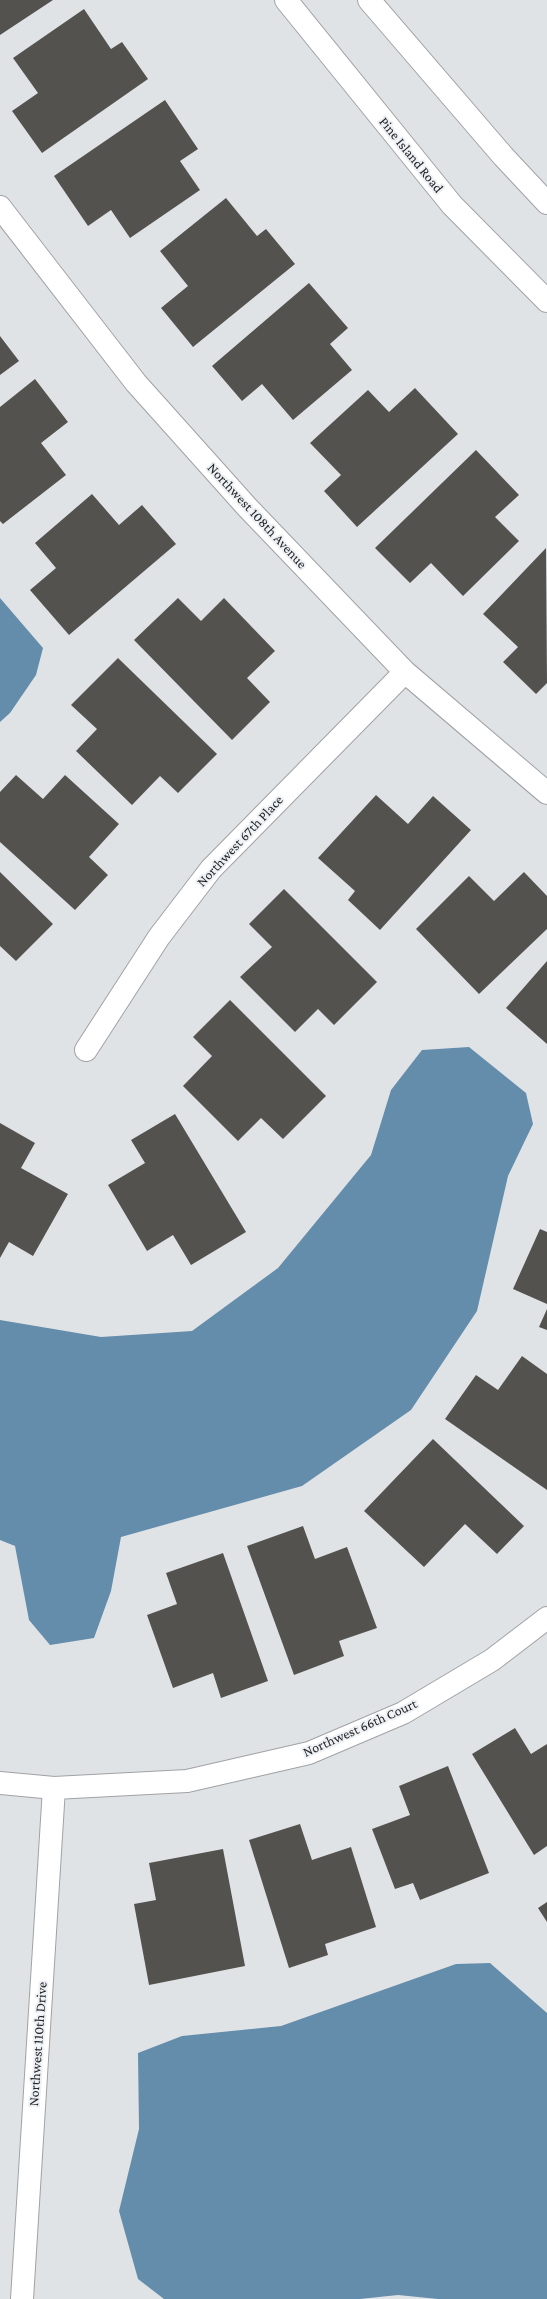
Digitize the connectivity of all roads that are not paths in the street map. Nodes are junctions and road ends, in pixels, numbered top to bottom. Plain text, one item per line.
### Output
1 (286, 0) edge
2 (368, 0) edge
3 (547, 203) edge
4 (0, 207) edge
5 (547, 301) edge
6 (405, 672) junction
7 (547, 793) edge
8 (86, 1050) dead end
9 (547, 1618) edge
10 (0, 1783) edge
11 (54, 1788) junction
12 (22, 2299) edge

1 - 5 street, Pine Island Road
2 - 3 street
4 - 6 street, Northwest 108th Avenue
6 - 7 street, Northwest 108th Avenue
6 - 8 street, Northwest 67th Place
9 - 11 street, Northwest 66th Court
10 - 11 street, Northwest 66th Court
11 - 12 street, Northwest 110th Drive

